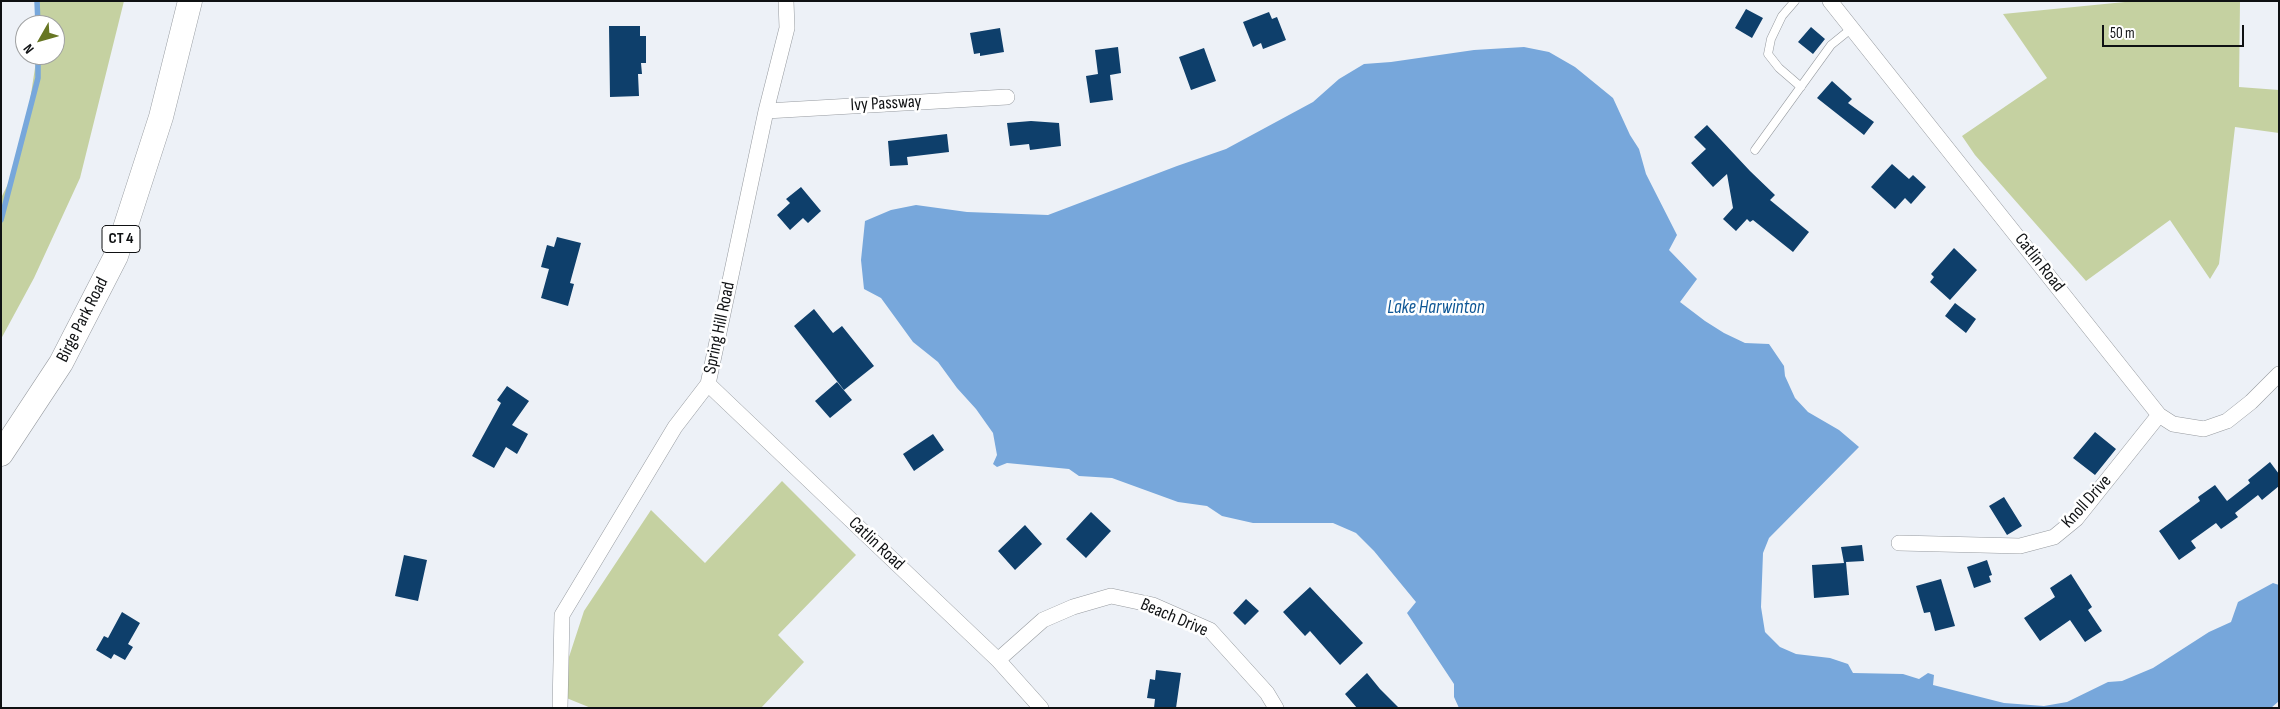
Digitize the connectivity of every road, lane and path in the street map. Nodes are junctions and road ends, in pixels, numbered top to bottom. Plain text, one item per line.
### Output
1 (190, 1) edge
2 (786, 1) edge
3 (1795, 1) edge
4 (1830, 1) edge
5 (1852, 28) junction
6 (1801, 87) junction
7 (1007, 97) dead end
8 (766, 111) junction
9 (1755, 150) dead end
10 (2279, 374) edge
11 (708, 384) junction
12 (2159, 415) junction
13 (1, 454) edge
14 (1899, 543) dead end
15 (998, 660) junction
16 (560, 708) edge
17 (1041, 708) edge
18 (1276, 708) edge

1 - 13 main road, Birge Park Road / CT 4
2 - 8 street, Spring Hill Road
3 - 6 lane
4 - 5 street, Catlin Road
5 - 6 lane
5 - 12 street, Catlin Road
6 - 9 lane
7 - 8 street, Ivy Passway
8 - 11 street, Spring Hill Road
10 - 12 street, Catlin Road
11 - 15 street, Catlin Road
11 - 16 street, Spring Hill Road
12 - 14 street, Knoll Drive
15 - 17 street, Catlin Road
15 - 18 street, Beach Drive

